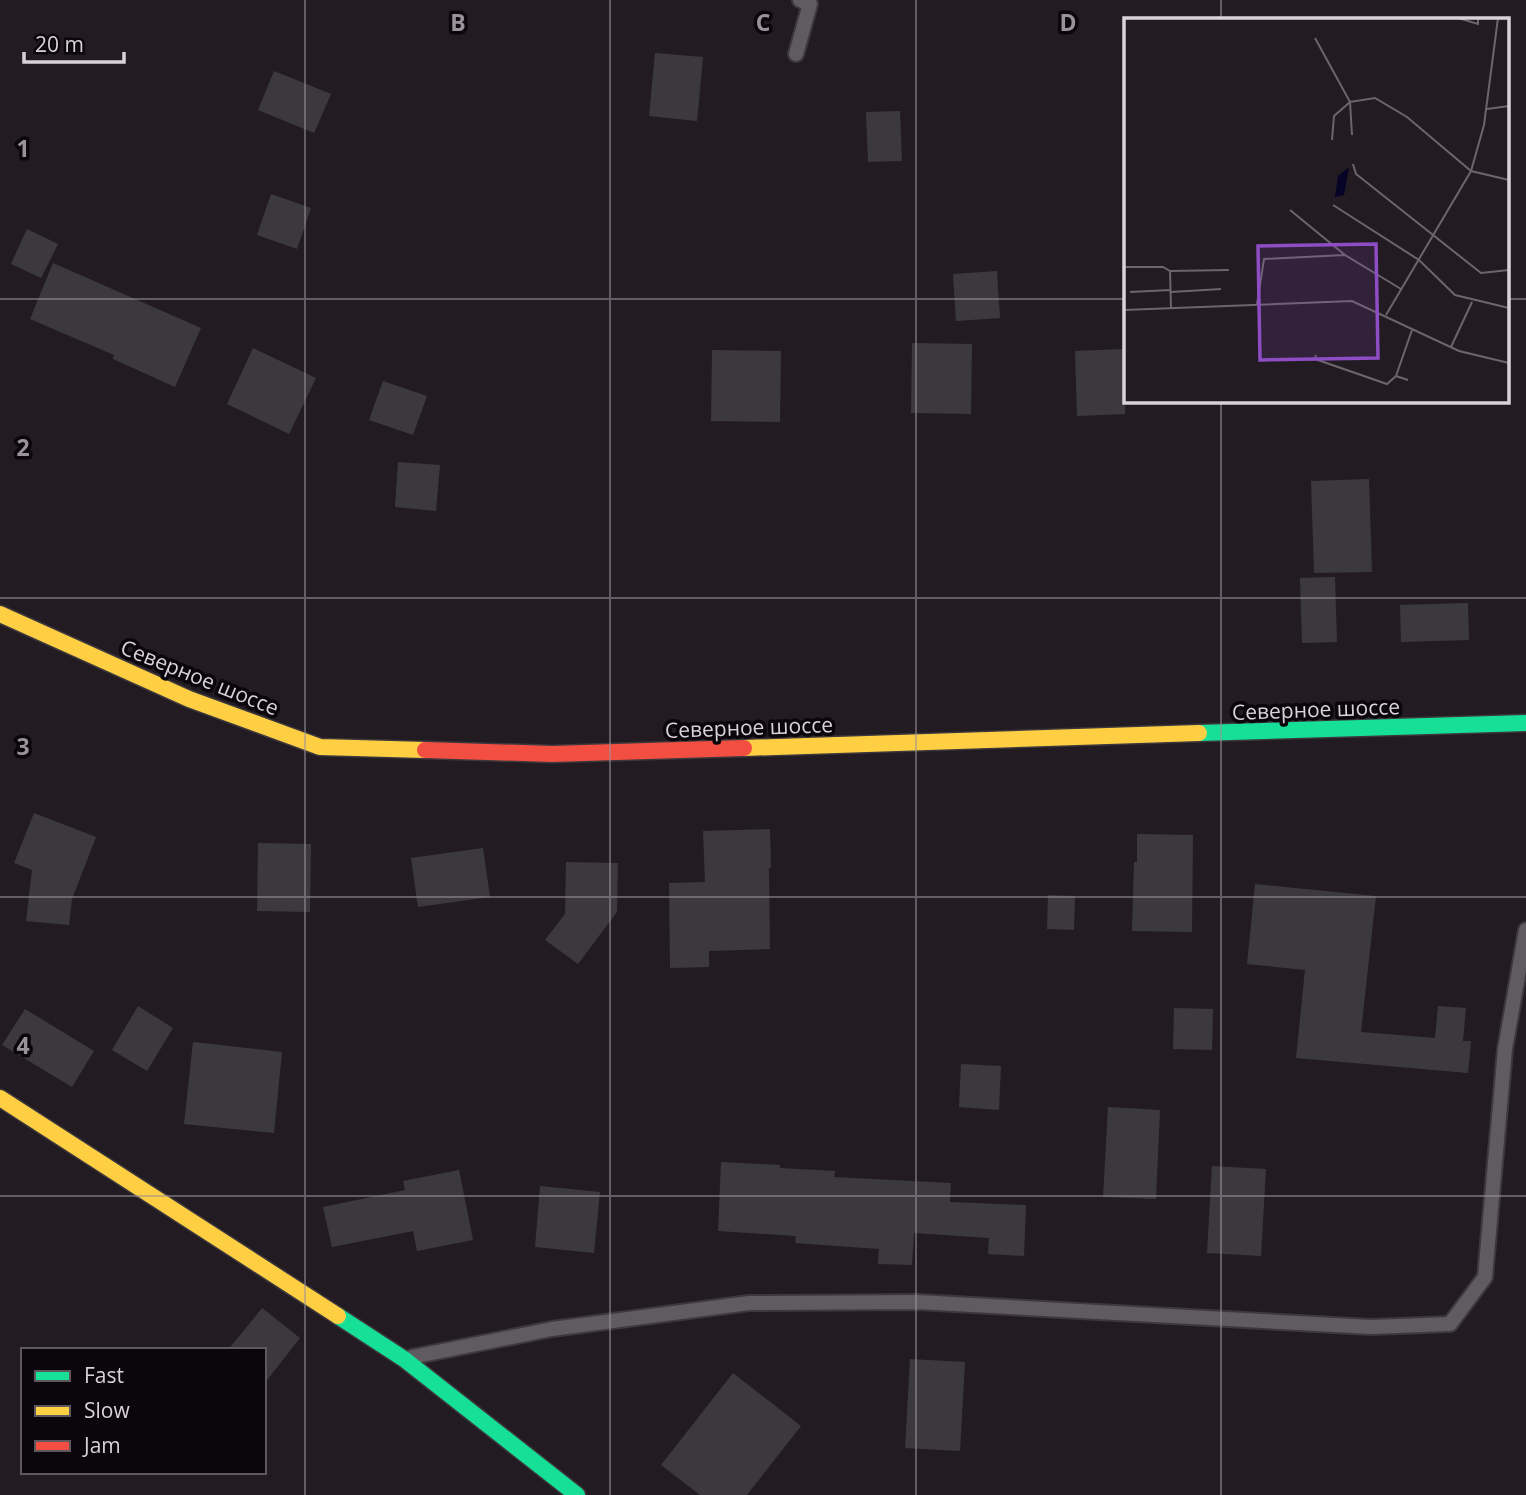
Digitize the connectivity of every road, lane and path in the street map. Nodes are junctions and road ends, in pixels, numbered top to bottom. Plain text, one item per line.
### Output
1 (800, 0) edge
2 (796, 54) dead end
3 (0, 614) edge
4 (1526, 723) edge
5 (1526, 930) edge
6 (0, 1098) edge
7 (404, 1359) junction
8 (577, 1495) edge

1 - 2 lane
3 - 4 main road, Северное шоссе
5 - 7 lane
6 - 7 main road
7 - 8 main road

